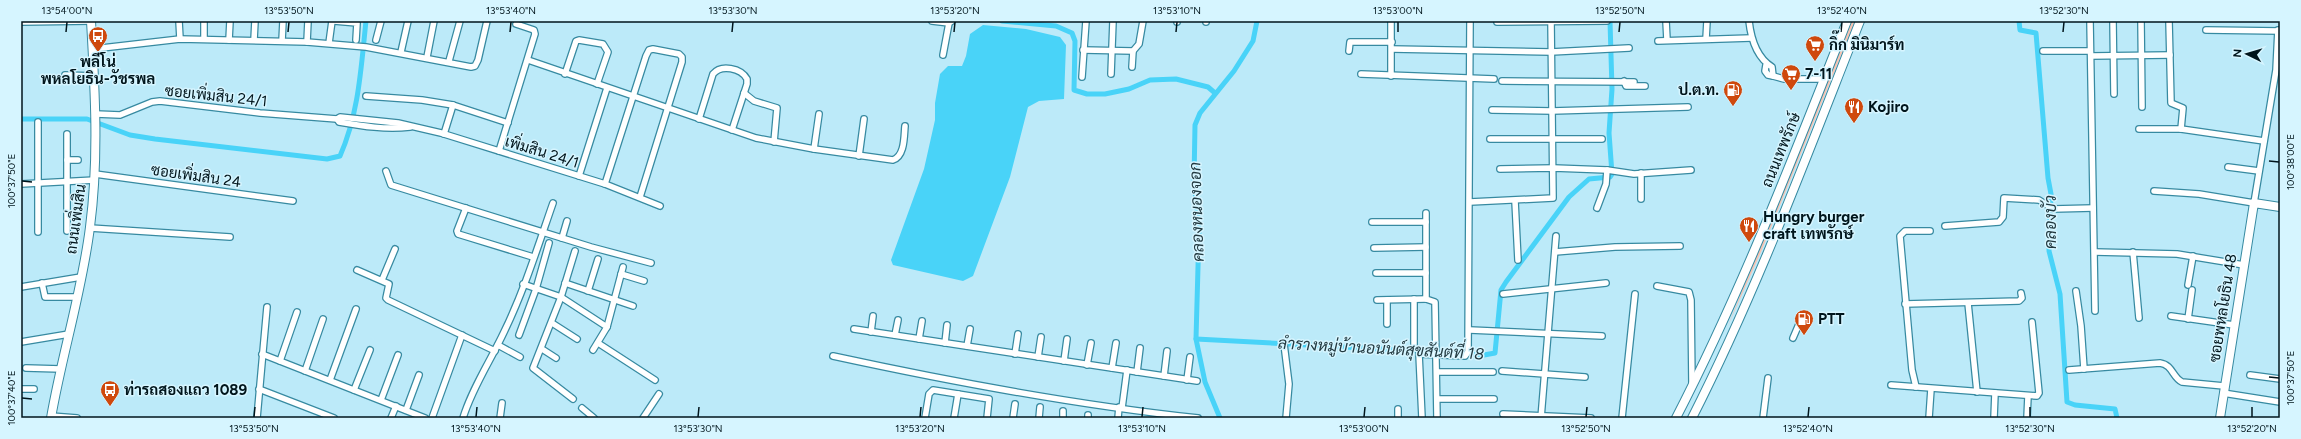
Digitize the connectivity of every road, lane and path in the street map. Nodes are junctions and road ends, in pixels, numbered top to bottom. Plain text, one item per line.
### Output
1 (91, 21) edge
2 (180, 21) edge
3 (204, 21) edge
4 (230, 21) edge
5 (255, 21) edge
6 (283, 21) edge
7 (308, 21) edge
8 (333, 21) edge
9 (381, 21) edge
10 (408, 21) edge
11 (434, 21) edge
12 (460, 21) edge
13 (487, 21) edge
14 (932, 21) edge
15 (1086, 21) edge
16 (1113, 21) edge
17 (1143, 21) edge
18 (1391, 21) edge
19 (1470, 21) edge
20 (1551, 21) edge
21 (1607, 21) edge
22 (1666, 21) edge
23 (1707, 21) edge
24 (1749, 21) edge
25 (1848, 21) edge
26 (1860, 21) edge
27 (2090, 21) edge
28 (2113, 21) edge
29 (2141, 21) edge
30 (2170, 21) edge
31 (21, 22) edge
32 (950, 22) edge
33 (1497, 22) edge
34 (516, 24) dead end
35 (2206, 30) dead end
36 (2279, 30) edge
37 (1751, 38) junction
38 (180, 39) junction
39 (204, 39) junction
40 (1706, 39) junction
41 (229, 40) junction
42 (254, 40) junction
43 (356, 40) dead end
44 (376, 40) dead end
45 (1667, 40) junction
46 (282, 41) junction
47 (1658, 41) dead end
48 (307, 42) junction
49 (1392, 42) junction
50 (329, 43) junction
51 (1629, 48) dead end
52 (1392, 49) junction
53 (93, 50) junction
54 (1083, 50) junction
55 (1111, 51) junction
56 (1133, 51) junction
57 (1349, 51) dead end
58 (1469, 51) junction
59 (2043, 51) dead end
60 (400, 52) junction
61 (1551, 52) junction
62 (2090, 53) junction
63 (943, 55) dead end
64 (2141, 55) junction
65 (2170, 55) junction
66 (2113, 56) junction
67 (427, 57) junction
68 (528, 60) junction
69 (449, 61) junction
70 (1132, 67) dead end
71 (565, 74) junction
72 (1111, 74) dead end
73 (1361, 74) dead end
74 (65, 75) dead end
75 (94, 76) junction
76 (1391, 76) junction
77 (1082, 77) dead end
78 (1469, 78) junction
79 (1494, 79) dead end
80 (1824, 79) junction
81 (1502, 81) dead end
82 (1624, 81) junction
83 (1552, 82) junction
84 (1634, 82) dead end
85 (597, 84) junction
86 (1645, 86) dead end
87 (607, 88) junction
88 (744, 93) junction
89 (2114, 94) dead end
90 (632, 95) junction
91 (366, 96) dead end
92 (453, 105) junction
93 (668, 107) junction
94 (1688, 107) dead end
95 (2142, 107) dead end
96 (1492, 110) dead end
97 (1552, 111) junction
98 (819, 114) dead end
99 (699, 119) junction
100 (341, 120) joint
101 (864, 120) dead end
102 (95, 121) junction
103 (38, 122) dead end
104 (508, 123) junction
105 (905, 126) dead end
106 (2139, 129) dead end
107 (2181, 129) junction
108 (732, 130) junction
109 (67, 134) dead end
110 (444, 134) junction
111 (1490, 139) dead end
112 (1553, 139) junction
113 (1602, 139) dead end
114 (2264, 141) junction
115 (774, 142) junction
116 (814, 149) junction
117 (499, 151) junction
118 (859, 156) junction
119 (67, 160) junction
120 (78, 160) dead end
121 (2228, 167) dead end
122 (1554, 168) junction
123 (1500, 169) dead end
124 (1691, 170) dead end
125 (386, 171) dead end
126 (1609, 171) junction
127 (2259, 171) junction
128 (1641, 174) junction
129 (579, 176) junction
130 (95, 177) junction
131 (66, 182) junction
132 (37, 183) junction
133 (21, 184) edge
134 (605, 184) junction
135 (2154, 191) dead end
136 (640, 197) junction
137 (1641, 199) dead end
138 (293, 201) dead end
139 (1515, 201) junction
140 (1470, 202) junction
141 (552, 203) dead end
142 (2254, 203) junction
143 (660, 206) dead end
144 (2280, 207) edge
145 (466, 208) junction
146 (1597, 208) dead end
147 (2093, 208) junction
148 (1426, 213) dead end
149 (567, 221) dead end
150 (1372, 222) dead end
151 (1426, 222) junction
152 (1946, 226) dead end
153 (90, 228) junction
154 (67, 231) dead end
155 (543, 231) junction
156 (1930, 231) dead end
157 (38, 232) dead end
158 (1556, 236) dead end
159 (230, 238) dead end
160 (562, 238) junction
161 (550, 243) dead end
162 (1680, 246) dead end
163 (1426, 247) junction
164 (1374, 248) dead end
165 (395, 249) dead end
166 (575, 251) dead end
167 (1555, 252) junction
168 (2095, 252) junction
169 (2133, 252) junction
170 (2193, 256) junction
171 (533, 257) junction
172 (598, 259) dead end
173 (1518, 260) dead end
174 (651, 263) dead end
175 (2244, 265) junction
176 (623, 267) dead end
177 (357, 270) dead end
178 (1376, 273) dead end
179 (1426, 273) junction
180 (621, 274) junction
181 (81, 277) junction
182 (382, 280) junction
183 (644, 281) dead end
184 (42, 283) junction
185 (565, 283) junction
186 (1606, 283) dead end
187 (523, 284) junction
188 (2188, 285) dead end
189 (1657, 286) dead end
190 (21, 287) edge
191 (536, 289) junction
192 (1551, 290) junction
193 (2192, 290) dead end
194 (588, 291) junction
195 (2076, 291) dead end
196 (2021, 293) dead end
197 (1503, 294) dead end
198 (1635, 294) dead end
199 (77, 297) junction
200 (562, 297) junction
201 (614, 300) junction
202 (1377, 300) dead end
203 (1387, 300) junction
204 (1414, 300) junction
205 (1426, 300) junction
206 (1968, 303) junction
207 (1905, 304) junction
208 (634, 306) dead end
209 (267, 307) dead end
210 (356, 309) dead end
211 (2095, 311) dead end
212 (297, 312) dead end
213 (873, 316) dead end
214 (2171, 316) dead end
215 (2139, 318) dead end
216 (323, 319) dead end
217 (2188, 319) junction
218 (898, 320) dead end
219 (922, 321) dead end
220 (1724, 322) junction
221 (2032, 322) dead end
222 (552, 323) junction
223 (1387, 324) dead end
224 (1798, 324) dead end
225 (947, 325) dead end
226 (2234, 325) junction
227 (607, 327) junction
228 (1736, 327) junction
229 (854, 329) dead end
230 (970, 329) dead end
231 (1470, 330) junction
232 (871, 332) junction
233 (1548, 333) junction
234 (69, 334) junction
235 (1018, 334) dead end
236 (462, 335) junction
237 (519, 335) dead end
238 (895, 335) junction
239 (1602, 336) dead end
240 (1041, 337) dead end
241 (1793, 338) dead end
242 (577, 339) dead end
243 (919, 339) junction
244 (1068, 339) dead end
245 (21, 342) edge
246 (598, 343) junction
247 (945, 343) junction
248 (1091, 343) dead end
249 (1116, 343) dead end
250 (1284, 344) dead end
251 (1414, 344) dead end
252 (1714, 344) junction
253 (498, 345) junction
254 (967, 346) junction
255 (1140, 348) dead end
256 (542, 349) junction
257 (1726, 349) junction
258 (370, 350) dead end
259 (593, 350) dead end
260 (495, 351) junction
261 (1167, 351) dead end
262 (1437, 352) junction
263 (262, 354) junction
264 (1014, 354) junction
265 (398, 355) dead end
266 (833, 356) dead end
267 (520, 357) dead end
268 (1038, 357) junction
269 (1190, 357) dead end
270 (556, 358) dead end
271 (280, 361) junction
272 (1064, 361) junction
273 (1087, 365) junction
274 (26, 368) dead end
275 (1112, 368) junction
276 (60, 369) junction
277 (2084, 369) junction
278 (305, 370) junction
279 (1127, 370) junction
280 (2069, 370) dead end
281 (1502, 371) dead end
282 (1137, 372) junction
283 (1437, 372) junction
284 (1493, 372) dead end
285 (420, 374) dead end
286 (1545, 374) junction
287 (2250, 375) dead end
288 (1164, 376) junction
289 (1585, 377) dead end
290 (1768, 378) dead end
291 (2280, 379) edge
292 (330, 380) junction
293 (655, 380) dead end
294 (1187, 380) junction
295 (1197, 381) dead end
296 (1891, 385) dead end
297 (1916, 387) junction
298 (1692, 388) junction
299 (21, 389) edge
300 (34, 389) dead end
301 (260, 389) junction
302 (1931, 389) junction
303 (354, 390) junction
304 (2224, 390) junction
305 (1977, 392) junction
306 (1995, 393) junction
307 (659, 394) dead end
308 (958, 394) junction
309 (2028, 396) junction
310 (573, 399) dead end
311 (1437, 399) junction
312 (1494, 399) dead end
313 (381, 400) junction
314 (2280, 402) edge
315 (502, 403) dead end
316 (1016, 404) dead end
317 (396, 406) junction
318 (1040, 407) dead end
319 (582, 408) dead end
320 (1121, 408) junction
321 (1398, 409) dead end
322 (406, 410) junction
323 (1064, 411) dead end
324 (1503, 414) dead end
325 (1541, 416) edge
326 (51, 417) edge
327 (501, 417) edge
328 (77, 418) edge
329 (257, 418) edge
330 (334, 418) edge
331 (392, 418) edge
332 (426, 418) edge
333 (432, 418) edge
334 (463, 418) edge
335 (594, 418) edge
336 (643, 418) edge
337 (925, 418) edge
338 (954, 418) edge
339 (987, 418) edge
340 (1013, 418) edge
341 (1039, 418) edge
342 (1063, 418) edge
343 (1118, 418) edge
344 (1198, 418) edge
345 (1286, 418) edge
346 (1398, 418) edge
347 (1422, 418) edge
348 (1437, 418) edge
349 (1591, 418) edge
350 (1622, 418) edge
351 (1676, 418) edge
352 (1692, 418) edge
353 (1762, 418) edge
354 (1929, 418) edge
355 (1994, 418) edge
356 (2027, 418) edge
357 (2220, 418) edge

1 - 31 street
1 - 53 main road, ถนนเพิ่มสิน
2 - 38 street
3 - 39 street
4 - 41 street
5 - 42 street
6 - 46 street
7 - 48 street
8 - 43 street
8 - 50 street
9 - 44 street
10 - 60 street
11 - 67 street
12 - 69 street
13 - 69 street
14 - 32 street
15 - 54 street
16 - 55 street
17 - 56 street
18 - 49 street
19 - 58 street
20 - 21 street
20 - 33 street
20 - 61 street
22 - 45 street
23 - 40 street
24 - 37 street
25 - 80 main road, ถนนเทพรักษ์
26 - 228 main road, ถนนเทพรักษ์
27 - 62 street
28 - 66 street
29 - 64 street
30 - 65 street
32 - 63 street
34 - 68 street
35 - 36 street
36 - 114 street
37 - 40 street
37 - 80 street
38 - 39 street
38 - 53 street
39 - 41 street
40 - 45 street
41 - 42 street
42 - 46 street
45 - 47 street
46 - 48 street
48 - 50 street
49 - 52 street
49 - 57 street
50 - 60 street
51 - 61 street
52 - 58 street
52 - 76 street
53 - 75 main road, ถนนเพิ่มสิน
54 - 55 street
54 - 77 street
55 - 56 street
55 - 72 street
56 - 70 street
58 - 61 street
58 - 78 street
59 - 62 street
60 - 67 street
61 - 83 street
62 - 66 street
62 - 147 street
64 - 65 street
64 - 66 street
64 - 95 street
65 - 107 street
66 - 89 street
67 - 69 street
68 - 71 street
68 - 104 street
71 - 85 street
71 - 85 street
73 - 76 street
74 - 75 street
75 - 102 main road, ถนนเพิ่มสิน
76 - 78 street
78 - 79 street
78 - 140 street
80 - 220 main road, ถนนเทพรักษ์
81 - 83 street
82 - 83 street
82 - 84 street
82 - 86 street
83 - 97 street
85 - 87 street
87 - 90 street
87 - 129 street
88 - 99 street
88 - 108 street
88 - 115 street
90 - 93 street
90 - 93 street
90 - 134 street
91 - 92 street
92 - 104 street
92 - 110 street
93 - 99 street
93 - 136 street
94 - 97 street
96 - 97 street
97 - 112 street
98 - 116 street
99 - 108 street
100 - 102 street, ซอยเพิ่มสิน 24/1
100 - 110 street, เพิ่มสิน 24/1
101 - 118 street
102 - 130 main road, ถนนเพิ่มสิน
103 - 132 street
104 - 117 street
105 - 118 street
106 - 107 street
107 - 114 street
108 - 115 street
109 - 119 street
110 - 117 street, เพิ่มสิน 24/1
111 - 112 street
112 - 113 street
112 - 122 street
114 - 127 street
115 - 116 street
116 - 118 street
117 - 129 street, เพิ่มสิน 24/1
119 - 120 street
119 - 131 street
121 - 127 street
122 - 123 street
122 - 126 street
122 - 139 street
124 - 128 street
125 - 145 street
126 - 128 street
126 - 146 street
127 - 142 street
128 - 137 street
129 - 134 street, เพิ่มสิน 24/1
130 - 131 street, ซอยเพิ่มสิน 24
130 - 138 street, ซอยเพิ่มสิน 24
130 - 153 main road, ถนนเพิ่มสิน
131 - 132 street, ซอยเพิ่มสิน 24
131 - 154 street
132 - 133 street, ซอยเพิ่มสิน 24
132 - 157 street
134 - 136 street, เพิ่มสิน 24/1
135 - 142 street
136 - 143 street, เพิ่มสิน 24/1
139 - 140 street
139 - 173 street
140 - 231 street
141 - 155 street
142 - 144 main road
142 - 175 main road, ซอยพหลโยธิน 48
145 - 155 street
145 - 171 street
147 - 152 street
147 - 168 street
148 - 151 street
149 - 160 street
150 - 151 street
151 - 163 street
153 - 159 street
153 - 181 main road, ถนนเพิ่มสิน
155 - 160 street
155 - 171 street
156 - 207 street
158 - 167 street
160 - 174 street
161 - 191 street
162 - 167 street
163 - 164 street
163 - 179 street
165 - 182 street
166 - 185 street
167 - 192 street
168 - 169 street
168 - 211 street
169 - 170 street
169 - 215 street
170 - 175 street
170 - 188 street
171 - 187 street
172 - 194 street
175 - 226 main road, ซอยพหลโยธิน 48
176 - 180 street
177 - 182 street
178 - 179 street
179 - 205 street
180 - 183 street
180 - 201 street
181 - 184 street
181 - 199 main road, ถนนเพิ่มสิน
182 - 236 street
184 - 190 street
184 - 199 street
185 - 194 street
185 - 200 street
186 - 192 street
187 - 191 street
187 - 253 street
189 - 298 street
191 - 200 street
191 - 237 street
192 - 197 street
192 - 233 street
193 - 217 street
194 - 201 street
195 - 277 street
196 - 206 street
198 - 350 street
199 - 234 main road, ถนนเพิ่มสิน
200 - 222 street
200 - 227 street
201 - 208 street
201 - 227 street
202 - 203 street
203 - 204 street
203 - 223 street
204 - 205 street
204 - 251 street
205 - 262 street
206 - 207 street
206 - 305 street
207 - 297 street
209 - 263 street
210 - 292 street
212 - 271 street
213 - 232 street
214 - 217 street
216 - 278 street
217 - 226 street
218 - 238 street
219 - 243 street
220 - 228 main road
220 - 252 main road, ถนนเทพรักษ์
221 - 309 street
222 - 242 street
222 - 256 street
224 - 241 street
225 - 247 street
226 - 304 main road, ซอยพหลโยธิน 48
227 - 246 street
228 - 257 main road, ถนนเทพรักษ์
229 - 232 street
230 - 254 street
231 - 233 street
231 - 262 street
232 - 238 street
233 - 239 street
233 - 286 street
234 - 245 street
234 - 276 main road, ถนนเพิ่มสิน
235 - 264 street
236 - 260 street
236 - 333 street
238 - 243 street
240 - 268 street
243 - 247 street
244 - 272 street
246 - 259 street
246 - 293 street
247 - 254 street
248 - 273 street
249 - 275 street
250 - 345 street
252 - 257 main road
252 - 298 main road, ถนนเทพรักษ์
253 - 260 street
253 - 267 street
254 - 264 street
255 - 282 street
256 - 270 street
256 - 310 street
257 - 352 main road, ถนนเทพรักษ์
258 - 303 street
260 - 334 street
261 - 288 street
262 - 283 street
262 - 347 street
263 - 271 street
263 - 301 street
264 - 268 street
265 - 313 street
266 - 320 street
268 - 272 street
269 - 294 street
271 - 278 street
272 - 273 street
273 - 275 street
274 - 276 street
275 - 279 street
276 - 326 main road, ถนนเพิ่มสิน
277 - 280 street
277 - 304 street
278 - 292 street
279 - 282 street
279 - 320 street
281 - 286 street
282 - 288 street
283 - 284 street
283 - 311 street
285 - 322 street
286 - 289 street
286 - 325 street
287 - 291 street
288 - 294 street
290 - 353 street
292 - 303 street
294 - 295 street
296 - 297 street
297 - 302 street
298 - 351 main road, ถนนเทพรักษ์
299 - 300 street
301 - 329 street
301 - 330 street
302 - 305 street
302 - 354 street
303 - 313 street
304 - 314 street
304 - 357 main road, ซอยพหลโยธิน 48
305 - 306 street
306 - 309 street
306 - 355 street
307 - 336 street
308 - 337 street
308 - 338 street
308 - 339 street
309 - 356 street
311 - 312 street
311 - 348 street
313 - 317 street
315 - 327 street
316 - 340 street
317 - 322 street
317 - 331 street
318 - 341 street
319 - 335 street
320 - 343 street
320 - 344 street
321 - 346 street
322 - 332 street
323 - 342 street
324 - 325 street
325 - 349 street
326 - 328 street

